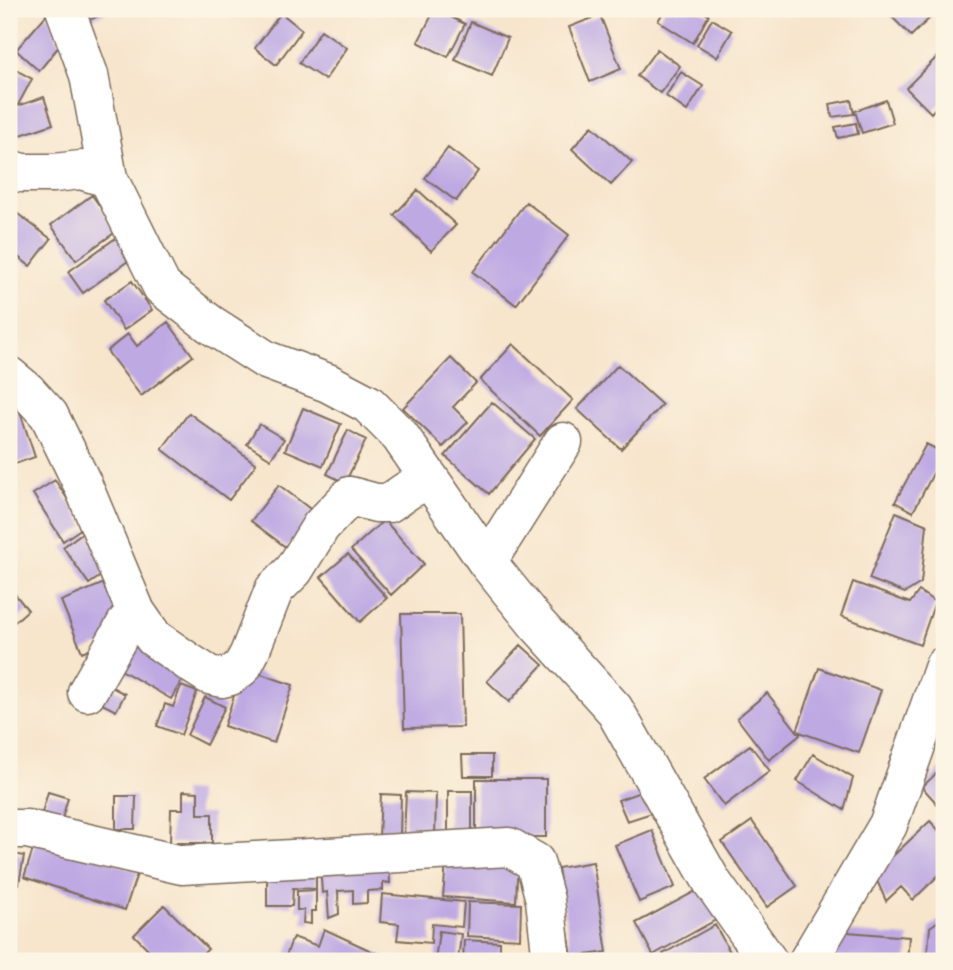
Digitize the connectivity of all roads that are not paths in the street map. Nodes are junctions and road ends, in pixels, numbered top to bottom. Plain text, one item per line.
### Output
1 (65, 9) edge
2 (9, 169) edge
3 (108, 178) junction
4 (9, 376) edge
5 (563, 442) dead end
6 (430, 479) junction
7 (487, 562) junction
8 (135, 612) junction
9 (944, 666) edge
10 (87, 692) dead end
11 (9, 829) edge
12 (552, 961) edge
13 (768, 961) edge
14 (808, 961) edge

1 - 3 street
2 - 3 street
3 - 6 street
4 - 8 street
5 - 7 street
6 - 7 street
6 - 8 street
7 - 13 street
8 - 10 street
9 - 14 street
11 - 12 street

